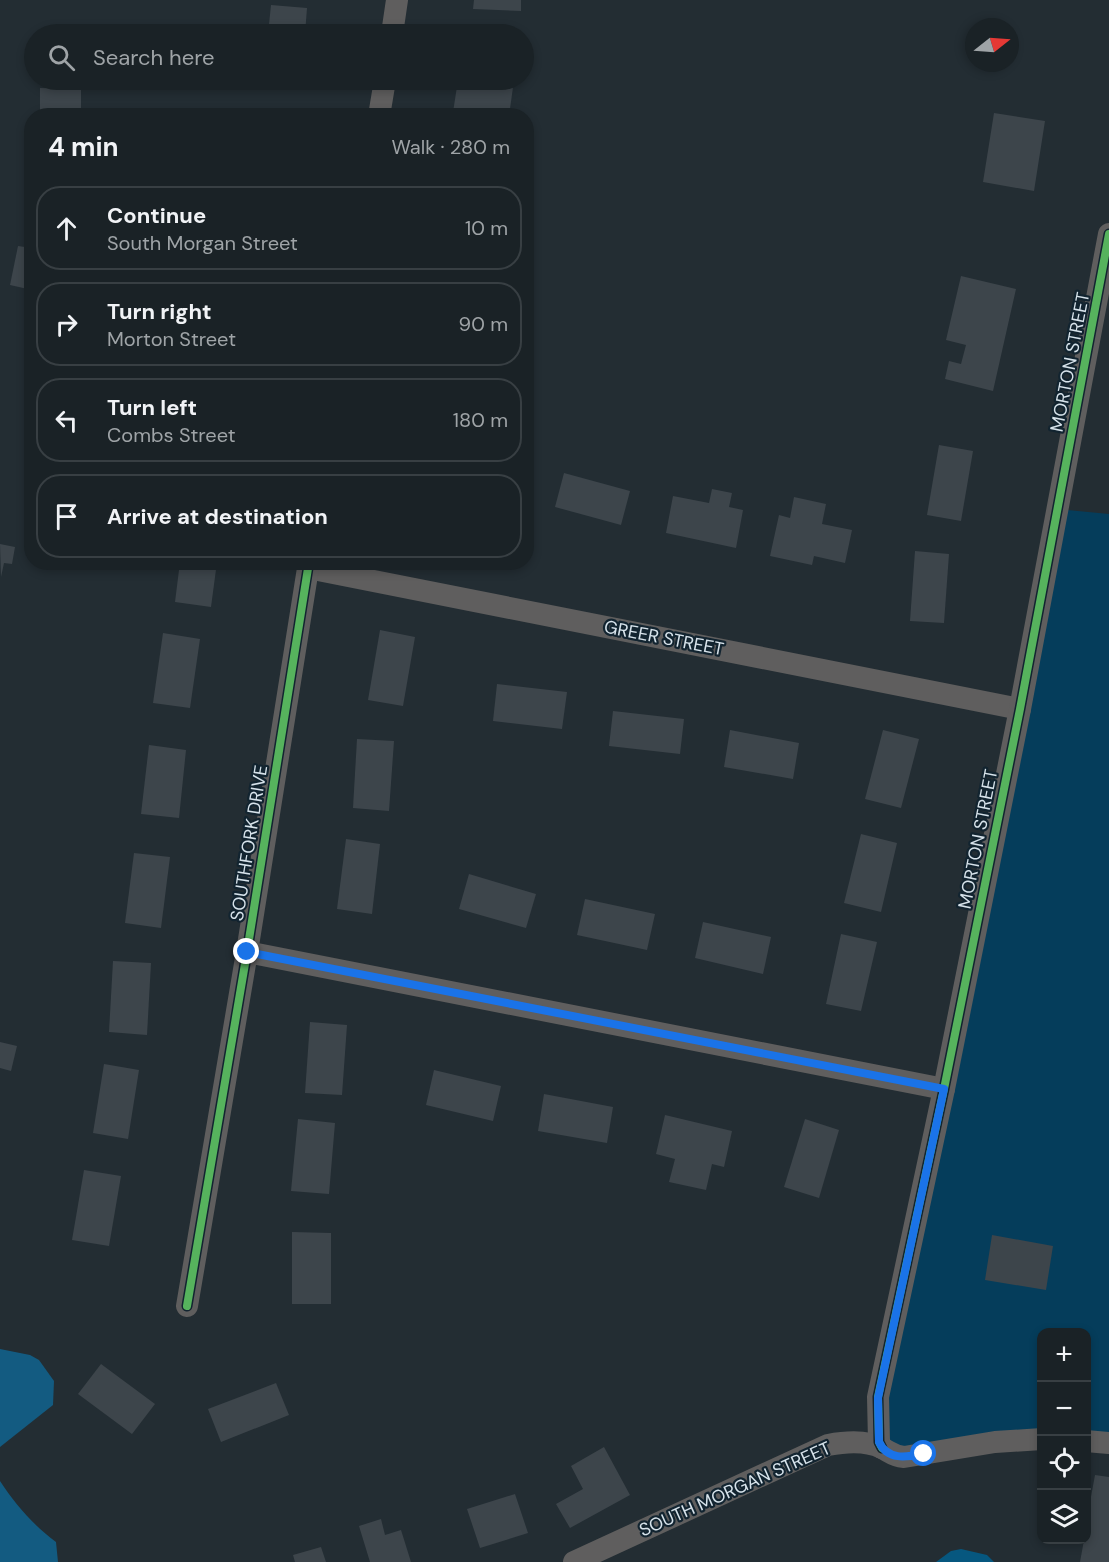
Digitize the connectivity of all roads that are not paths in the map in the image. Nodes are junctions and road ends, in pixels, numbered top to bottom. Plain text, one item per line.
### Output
1 (397, 0) edge
2 (393, 24) edge
3 (383, 90) edge
4 (380, 108) edge
5 (1108, 246) edge
6 (308, 570) edge
7 (334, 570) edge
8 (1020, 709) junction
9 (247, 952) junction
10 (944, 1089) junction
11 (187, 1306) dead end
12 (1037, 1438) edge
13 (1091, 1441) edge
14 (1109, 1443) edge
15 (882, 1448) junction
16 (574, 1562) edge

1 - 2 street
3 - 4 street
5 - 8 street, MORTON STREET
6 - 9 street, SOUTHFORK DRIVE
7 - 8 street, GREER STREET
8 - 10 street, MORTON STREET
9 - 10 street
9 - 11 street, SOUTHFORK DRIVE
10 - 15 street, MORTON STREET
12 - 15 street, SOUTH MORGAN STREET
13 - 14 street
15 - 16 street, SOUTH MORGAN STREET

